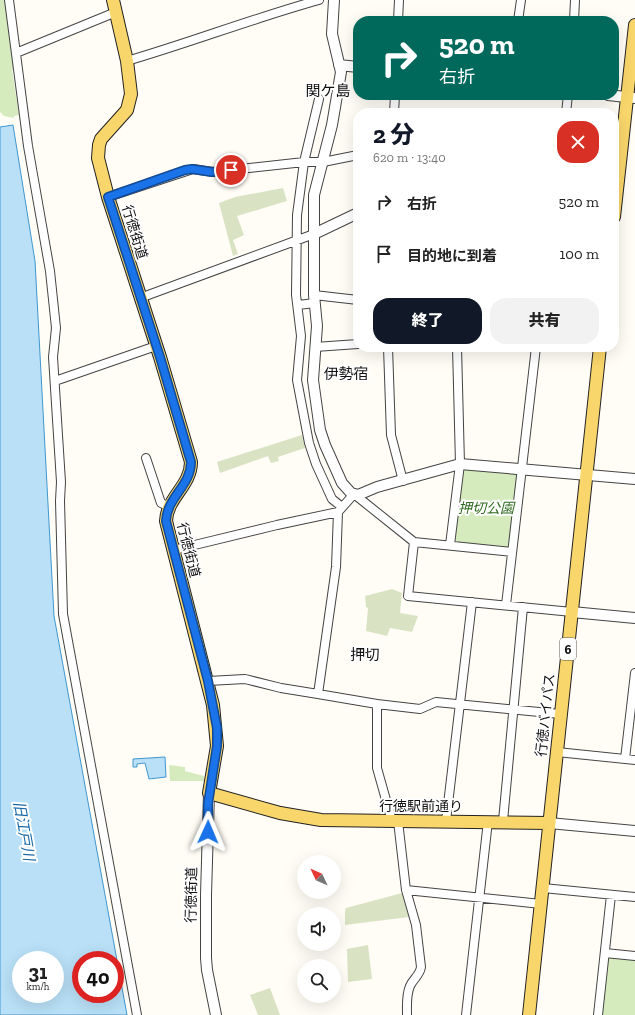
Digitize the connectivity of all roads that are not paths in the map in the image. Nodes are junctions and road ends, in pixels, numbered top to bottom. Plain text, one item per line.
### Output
1 (9, 0) edge
2 (319, 0) edge
3 (334, 0) edge
4 (398, 0) edge
5 (521, 0) edge
6 (575, 0) edge
7 (114, 6) edge
8 (398, 16) edge
9 (519, 16) edge
10 (574, 16) edge
11 (635, 25) edge
12 (16, 53) junction
13 (127, 61) junction
14 (339, 65) junction
15 (353, 66) edge
16 (619, 96) edge
17 (631, 97) edge
18 (318, 99) dead end
19 (353, 156) edge
20 (304, 162) junction
21 (323, 162) junction
22 (619, 182) edge
23 (108, 197) junction
24 (353, 215) edge
25 (314, 234) junction
26 (297, 240) junction
27 (140, 298) junction
28 (315, 299) junction
29 (353, 300) edge
30 (298, 305) junction
31 (353, 344) edge
32 (156, 346) junction
33 (315, 348) junction
34 (388, 352) edge
35 (457, 352) edge
36 (535, 352) edge
37 (599, 352) edge
38 (55, 381) junction
39 (146, 458) dead end
40 (460, 464) junction
41 (522, 469) junction
42 (586, 475) junction
43 (635, 479) edge
44 (403, 481) junction
45 (354, 494) junction
46 (168, 506) junction
47 (340, 510) junction
48 (414, 542) junction
49 (450, 545) junction
50 (174, 550) junction
51 (512, 552) junction
52 (472, 602) junction
53 (506, 605) junction
54 (523, 607) junction
55 (572, 612) junction
56 (635, 618) edge
57 (635, 673) edge
58 (208, 681) junction
59 (318, 694) junction
60 (377, 704) junction
61 (460, 704) junction
62 (512, 710) junction
63 (560, 714) junction
64 (557, 752) junction
65 (625, 759) junction
66 (635, 760) edge
67 (210, 793) junction
68 (395, 821) junction
69 (446, 821) junction
70 (488, 821) junction
71 (503, 821) junction
72 (549, 823) junction
73 (635, 831) edge
74 (543, 888) junction
75 (406, 890) junction
76 (611, 895) junction
77 (479, 897) junction
78 (635, 897) edge
79 (541, 904) junction
80 (605, 953) junction
81 (635, 956) edge
82 (137, 1015) edge
83 (216, 1015) edge
84 (407, 1015) edge
85 (466, 1015) edge
86 (529, 1015) edge
87 (598, 1015) edge

1 - 12 street
2 - 13 street
3 - 14 street
4 - 8 street
5 - 9 street
6 - 10 street
7 - 12 street
7 - 13 main road, 行徳街道
11 - 17 main road
12 - 38 street
13 - 23 main road, 行徳街道
14 - 15 street
14 - 21 street
16 - 17 street
17 - 22 main road
18 - 20 street
19 - 21 street
20 - 21 street
20 - 23 street
20 - 26 street
21 - 25 street
23 - 27 main road, 行徳街道
24 - 25 street
25 - 26 street
25 - 28 street
26 - 27 street
26 - 30 street
27 - 32 main road, 行徳街道
28 - 29 street
28 - 30 street
28 - 33 street
30 - 47 street
31 - 33 street
32 - 38 street
32 - 46 main road, 行徳街道
33 - 45 street
34 - 44 street
35 - 40 street
36 - 41 street
37 - 42 main road, 行徳バイパス / 6
38 - 82 street
39 - 46 street
40 - 41 street
40 - 44 street
40 - 49 street
41 - 42 street
41 - 51 street
42 - 43 street
42 - 55 main road, 行徳バイパス / 6
44 - 45 street
45 - 47 street
45 - 48 street
46 - 50 main road, 行徳街道
47 - 50 street
47 - 59 street
48 - 49 street
48 - 52 street
49 - 51 street
50 - 58 main road, 行徳街道
51 - 53 street
52 - 53 street
52 - 61 street
53 - 54 street
54 - 55 street
54 - 62 street
55 - 56 street
55 - 63 main road, 行徳バイパス / 6
57 - 65 street
58 - 59 street
58 - 67 main road, 行徳街道
59 - 60 street
60 - 61 street
60 - 68 street
61 - 62 street
61 - 69 street
62 - 63 street
62 - 71 street
63 - 64 main road, 行徳バイパス / 6
64 - 65 street
64 - 72 main road, 行徳バイパス / 6
65 - 66 street
67 - 68 main road, 行徳駅前通り
67 - 83 street, 行徳街道
68 - 69 main road, 行徳駅前通り
68 - 75 street
69 - 70 main road, 行徳駅前通り
70 - 71 main road, 行徳駅前通り
70 - 77 street
71 - 72 main road, 行徳駅前通り
72 - 73 street, 行徳駅前通り
72 - 74 main road, 行徳バイパス / 6
74 - 76 street
74 - 79 main road, 行徳バイパス / 6
75 - 77 street
75 - 84 street
76 - 78 street
76 - 80 street
77 - 79 street
77 - 85 street
79 - 86 main road, 行徳バイパス / 6
80 - 81 street
80 - 87 street

